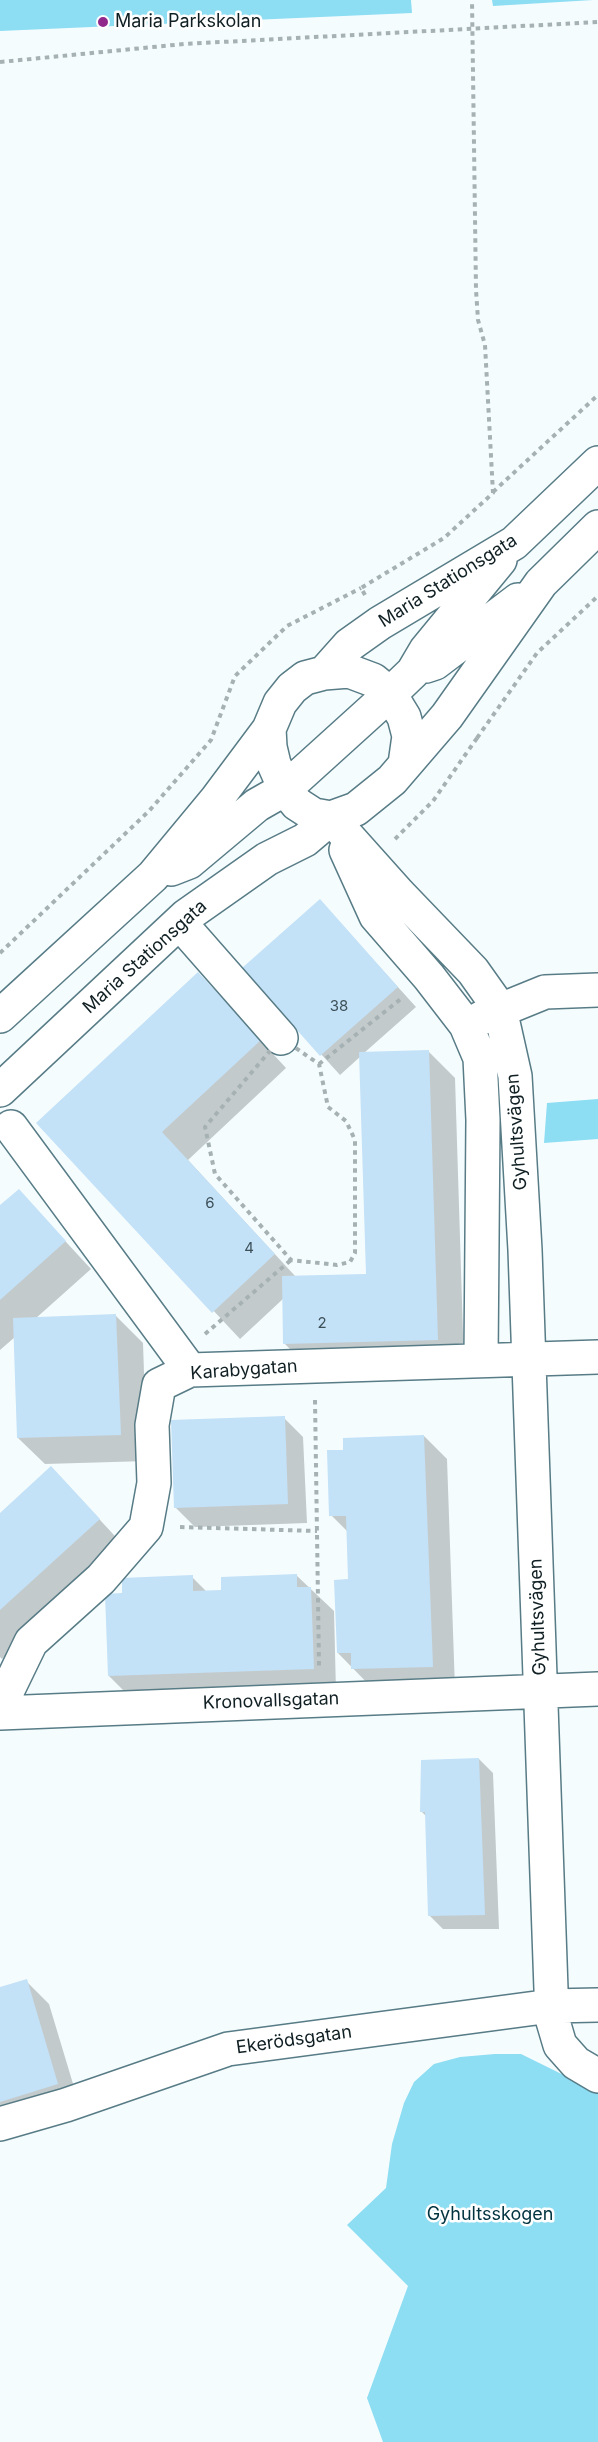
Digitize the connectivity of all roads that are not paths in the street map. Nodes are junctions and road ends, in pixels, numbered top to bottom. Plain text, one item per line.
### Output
1 (598, 463) edge
2 (598, 527) edge
3 (514, 543) junction
4 (541, 583) junction
5 (413, 672) junction
6 (324, 673) junction
7 (390, 694) junction
8 (269, 729) junction
9 (405, 764) junction
10 (285, 789) junction
11 (331, 818) junction
12 (153, 876) junction
13 (183, 920) junction
14 (598, 990) edge
15 (500, 1009) junction
16 (0, 1016) edge
17 (466, 1025) junction
18 (281, 1038) road end
19 (0, 1090) edge
20 (11, 1127) dead end
21 (598, 1357) edge
22 (528, 1358) junction
23 (481, 1359) junction
24 (185, 1363) junction
25 (598, 1689) edge
26 (541, 1690) junction
27 (0, 1706) edge
28 (0, 1713) edge
29 (598, 2005) edge
30 (551, 2006) junction
31 (598, 2076) edge
32 (0, 2124) edge

1 - 3 street, Maria Stationsgata
2 - 4 street, Maria Stationsgata
3 - 5 street
3 - 6 street, Maria Stationsgata
4 - 5 street
4 - 9 street, Maria Stationsgata
5 - 7 street
6 - 7 street, Maria Stationsgata
6 - 8 street, Maria Stationsgata
7 - 9 street, Maria Stationsgata
7 - 10 street
8 - 10 street
8 - 12 street, Maria Stationsgata
9 - 11 street, Maria Stationsgata
10 - 11 street
10 - 12 street
10 - 13 street
11 - 13 street, Maria Stationsgata
11 - 15 street, Gyhultsvägen
11 - 17 street, Gyhultsvägen
12 - 16 street, Maria Stationsgata
13 - 18 street
13 - 19 street, Maria Stationsgata
14 - 15 street
15 - 17 street
15 - 22 street, Gyhultsvägen
17 - 23 street, Gyhultsvägen
20 - 24 street
21 - 22 street, Karabygatan
22 - 23 street, Karabygatan
22 - 26 street, Gyhultsvägen
23 - 24 street, Karabygatan
24 - 27 street, Karabygatan
25 - 26 street, Kronovallsgatan
26 - 28 street, Kronovallsgatan
26 - 30 street, Gyhultsvägen
29 - 30 street, Ekerödsgatan
30 - 31 street, Gyhultsvägen
30 - 32 street, Ekerödsgatan

